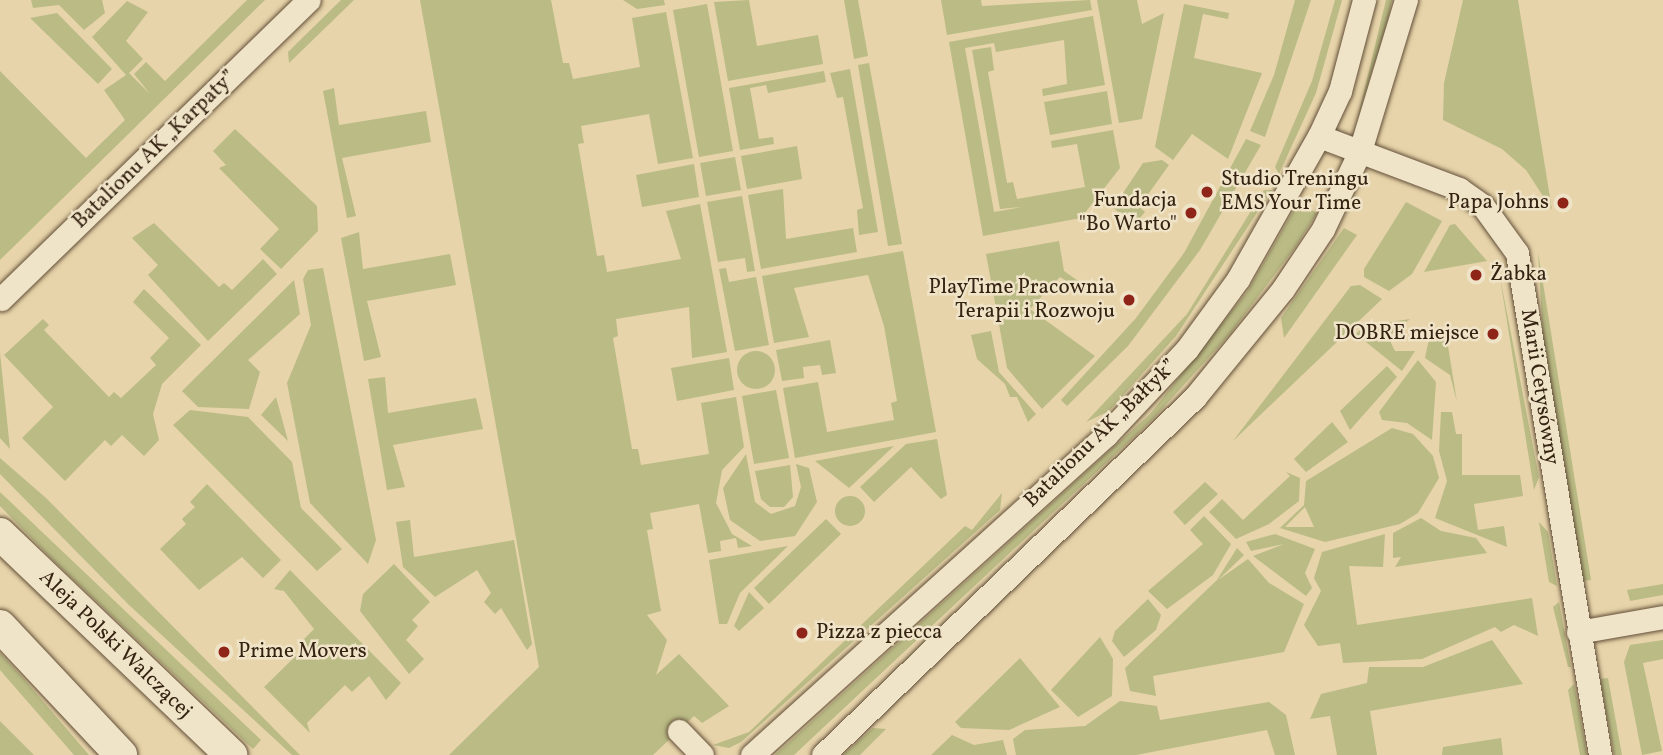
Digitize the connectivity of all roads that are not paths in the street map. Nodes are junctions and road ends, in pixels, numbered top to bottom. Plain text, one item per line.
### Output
1 (309, 0) edge
2 (1364, 0) edge
3 (1406, 0) edge
4 (1319, 136) junction
5 (1360, 151) junction
6 (1, 299) edge
7 (0, 534) edge
8 (1663, 617) edge
9 (0, 626) edge
10 (1578, 632) junction
11 (679, 731) dead end
12 (121, 755) edge
13 (231, 755) edge
14 (702, 755) edge
15 (752, 755) edge
16 (823, 755) edge
17 (1600, 755) edge

1 - 6 street, Batalionu AK „Karpaty”
2 - 4 street, Batalionu AK „Bałtyk”
3 - 5 street, Batalionu AK „Bałtyk”
4 - 5 street, Marii Cetysówny
4 - 15 street, Batalionu AK „Bałtyk”
5 - 10 street, Marii Cetysówny
5 - 16 street, Batalionu AK „Bałtyk”
7 - 13 main road, Aleja Polski Walczącej
8 - 10 street
9 - 12 main road
10 - 17 street, Marii Cetysówny
11 - 14 street

